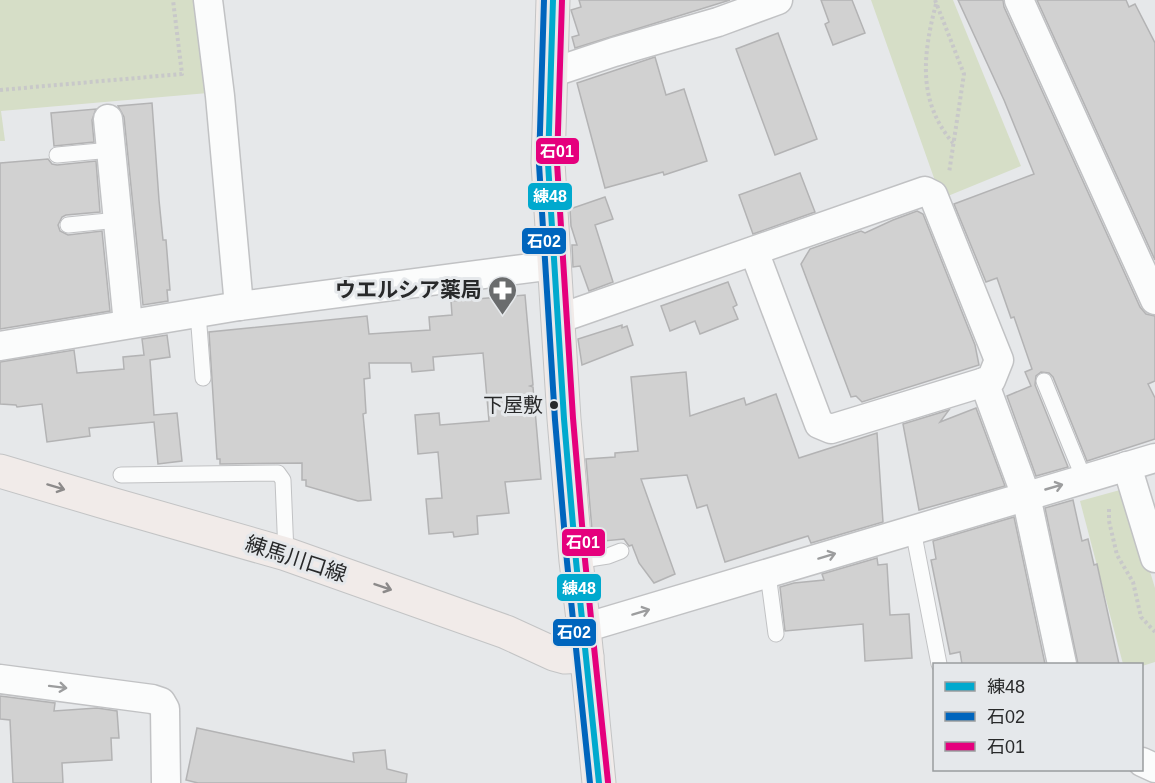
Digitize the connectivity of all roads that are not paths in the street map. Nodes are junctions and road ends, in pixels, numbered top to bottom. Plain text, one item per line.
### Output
1 (208, 0) edge
2 (553, 0) edge
3 (778, 0) edge
4 (1019, 0) edge
5 (551, 73) junction
6 (108, 119) dead end
7 (111, 150) junction
8 (57, 155) dead end
9 (118, 220) junction
10 (68, 225) dead end
11 (754, 251) junction
12 (555, 265) junction
13 (1155, 300) edge
14 (239, 306) junction
15 (198, 313) junction
16 (558, 319) junction
17 (128, 324) junction
18 (0, 346) edge
19 (203, 378) dead end
20 (1044, 381) dead end
21 (984, 382) junction
22 (1155, 458) edge
23 (1127, 466) junction
24 (0, 471) edge
25 (122, 475) dead end
26 (1084, 479) junction
27 (1026, 496) junction
28 (913, 530) junction
29 (621, 551) dead end
30 (286, 554) junction
31 (1155, 558) edge
32 (576, 561) junction
33 (768, 574) junction
34 (776, 634) dead end
35 (586, 642) junction
36 (939, 663) edge
37 (1062, 663) edge
38 (0, 679) edge
39 (166, 783) edge
40 (599, 783) edge

1 - 14 street
2 - 5 main road
3 - 5 street
4 - 13 street
5 - 12 main road
6 - 7 street
7 - 8 lane
7 - 9 street
9 - 10 lane
9 - 17 street
11 - 16 street
11 - 21 street
11 - 21 street
12 - 14 street
12 - 16 main road
14 - 15 street
15 - 17 street
15 - 19 lane
16 - 32 main road
17 - 18 street
20 - 26 lane
21 - 27 street
22 - 23 street
23 - 26 street
23 - 31 street
24 -> 30 main road, 練馬川口線
25 - 30 lane
27 -> 26 street
27 - 28 street
27 - 37 street
33 -> 28 street
28 - 36 lane
29 - 32 lane
30 -> 35 main road, 練馬川口線
32 - 35 main road
33 - 34 lane
35 -> 33 street
35 - 40 main road
38 -> 39 street

